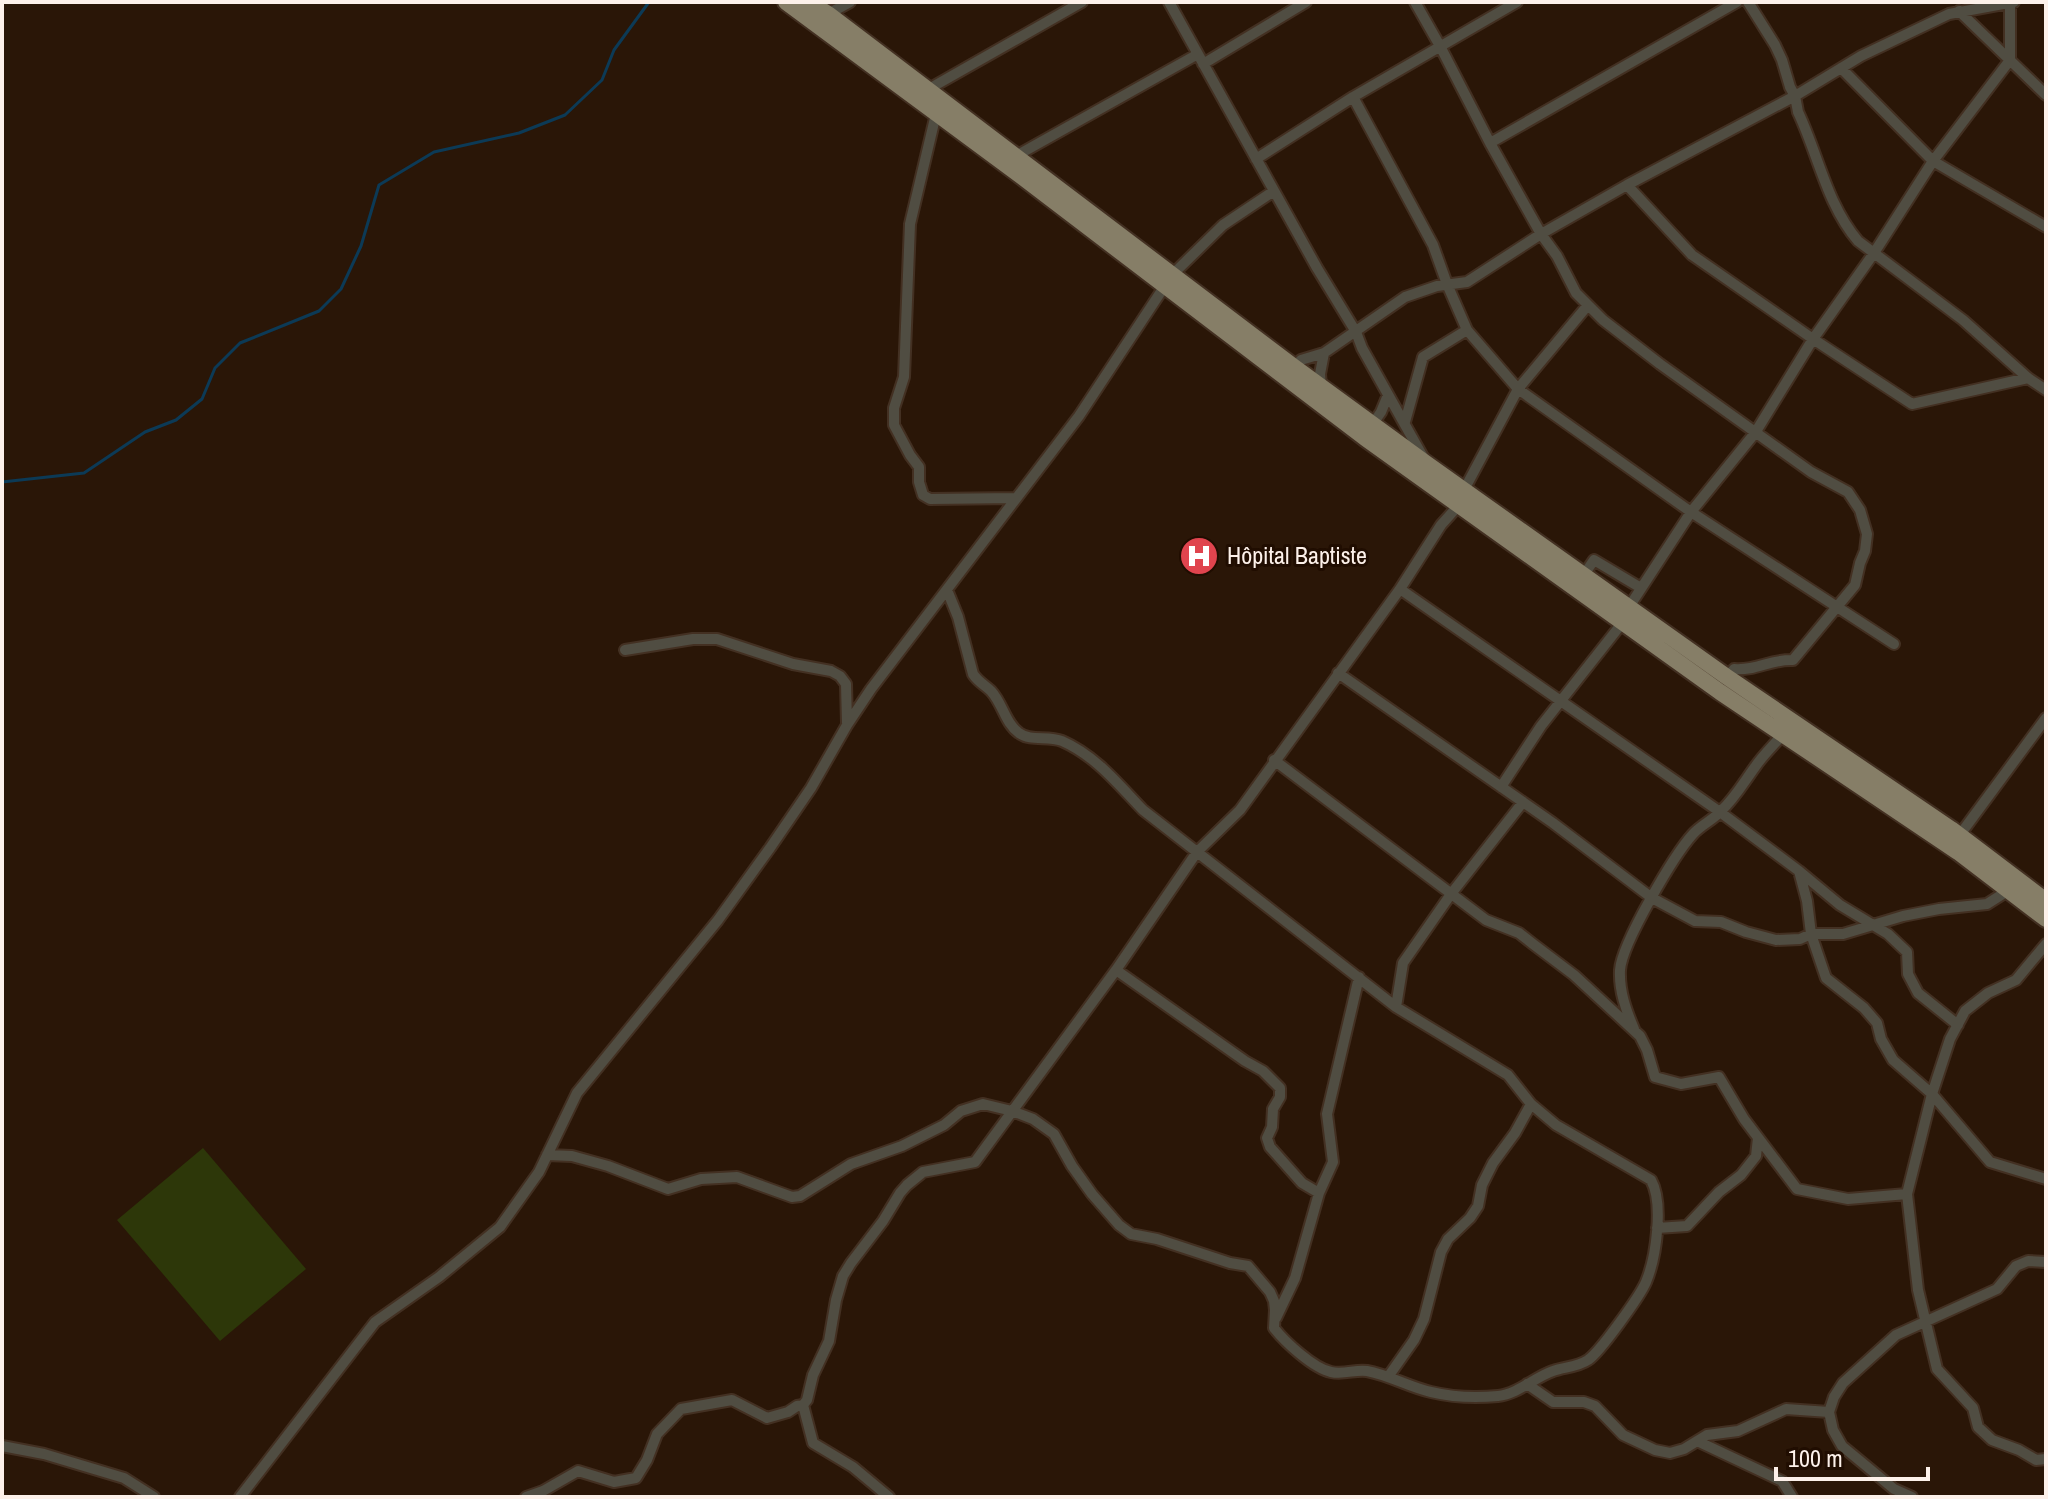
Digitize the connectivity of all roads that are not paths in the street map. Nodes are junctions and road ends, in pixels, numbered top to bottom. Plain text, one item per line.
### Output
1 (786, 2) edge
2 (809, 2) edge
3 (850, 2) edge
4 (1082, 2) edge
5 (1169, 2) edge
6 (1306, 2) edge
7 (1415, 2) edge
8 (1517, 2) edge
9 (1737, 2) edge
10 (1748, 2) edge
11 (2012, 3) edge
12 (1955, 7) edge
13 (828, 14) junction
14 (1440, 46) junction
15 (1200, 59) junction
16 (2010, 60) junction
17 (1841, 68) junction
18 (927, 90) junction
19 (2046, 95) edge
20 (1795, 96) junction
21 (1353, 97) junction
22 (936, 114) junction
23 (1490, 143) junction
24 (1016, 156) junction
25 (1256, 159) junction
26 (1933, 161) junction
27 (1627, 185) junction
28 (1274, 191) junction
29 (2046, 227) edge
30 (1541, 234) junction
31 (1874, 253) junction
32 (1170, 281) junction
33 (1447, 284) junction
34 (1588, 305) junction
35 (1467, 330) junction
36 (1356, 332) junction
37 (1813, 339) junction
38 (1324, 353) junction
39 (1294, 367) junction
40 (2028, 378) junction
41 (1320, 384) junction
42 (1518, 389) junction
43 (2046, 390) edge
44 (1388, 395) junction
45 (1323, 404) junction
46 (1405, 422) junction
47 (1368, 431) junction
48 (1755, 433) junction
49 (1427, 464) junction
50 (1461, 497) junction
51 (1016, 498) junction
52 (1691, 512) junction
53 (1580, 582) junction
54 (1641, 588) junction
55 (1400, 589) junction
56 (947, 590) junction
57 (1837, 607) junction
58 (1626, 615) junction
59 (1894, 644) dead end
60 (625, 650) dead end
61 (1338, 673) junction
62 (1727, 677) junction
63 (1560, 701) junction
64 (2046, 718) edge
65 (847, 725) junction
66 (1783, 734) junction
67 (1274, 760) junction
68 (1501, 787) junction
69 (1523, 802) junction
70 (1720, 812) junction
71 (1959, 836) junction
72 (1197, 852) junction
73 (1799, 871) junction
74 (2011, 884) junction
75 (1451, 894) junction
76 (1652, 898) junction
77 (2046, 901) edge
78 (2046, 919) edge
79 (1872, 925) junction
80 (1811, 934) junction
81 (2046, 944) edge
82 (1116, 970) junction
83 (1359, 977) junction
84 (1396, 1007) junction
85 (1958, 1025) junction
86 (1634, 1031) junction
87 (1932, 1094) junction
88 (1531, 1104) junction
89 (1012, 1111) junction
90 (1758, 1138) junction
91 (547, 1155) junction
92 (2046, 1179) edge
93 (1319, 1193) junction
94 (1907, 1194) junction
95 (1657, 1228) junction
96 (2046, 1262) edge
97 (1275, 1320) junction
98 (1925, 1322) junction
99 (1388, 1377) junction
100 (1527, 1384) junction
101 (803, 1405) junction
102 (1829, 1412) junction
103 (1697, 1441) junction
104 (2, 1446) edge
105 (2046, 1459) edge
106 (531, 1496) edge
107 (154, 1497) edge
108 (240, 1497) edge
109 (889, 1497) edge
110 (1792, 1497) edge
111 (1912, 1497) edge

1 - 22 main road
2 - 13 main road
3 - 13 street
4 - 18 street
5 - 15 street
6 - 15 street
7 - 14 street
8 - 14 street
9 - 23 street
10 - 20 street
11 - 12 street
11 - 16 street
12 - 16 street
12 - 17 street
13 - 18 main road
14 - 21 street
14 - 23 street
15 - 24 street
15 - 25 street
16 - 19 street
16 - 26 street
17 - 20 street
17 - 26 street
18 - 24 main road
20 - 27 street
20 - 31 street
21 - 25 street
21 - 33 street
22 - 32 main road
22 - 51 street
23 - 30 street
24 - 32 main road
25 - 28 street
26 - 29 street
26 - 31 street
27 - 30 street
27 - 37 street
28 - 32 street
28 - 36 street
30 - 33 street
30 - 34 street
31 - 37 street
31 - 40 street
32 - 39 main road
32 - 45 main road
32 - 51 street
33 - 35 street
33 - 36 street
34 - 42 street
34 - 48 street
35 - 42 street
35 - 46 street
36 - 38 street
36 - 44 street
37 - 40 street
37 - 48 street
38 - 39 street
38 - 41 street
39 - 41 main road
40 - 43 street
41 - 45 street
41 - 47 main road
42 - 50 street
42 - 52 street
44 - 46 street
44 - 47 street
45 - 47 main road
46 - 49 street
47 - 49 main road
47 - 50 main road
48 - 52 street
48 - 57 street
49 - 50 main road
50 - 53 main road
50 - 55 street
51 - 56 street
52 - 54 street
52 - 57 street
53 - 54 street
53 - 58 main road
54 - 58 street
55 - 61 street
55 - 63 street
56 - 65 street
56 - 72 street
57 - 59 street
57 - 62 street
58 - 62 main road
58 - 63 street
58 - 66 main road
60 - 65 street
61 - 67 street
61 - 68 street
62 - 71 main road
63 - 68 street
63 - 70 street
64 - 71 street
65 - 91 street
66 - 70 street
66 - 74 main road
67 - 72 street
67 - 75 street
68 - 69 street
69 - 75 street
69 - 76 street
70 - 73 street
70 - 76 street
71 - 74 main road
72 - 82 street
72 - 83 street
73 - 79 street
73 - 80 street
74 - 77 main road
74 - 78 main road
74 - 79 street
75 - 84 street
75 - 86 street
76 - 80 street
76 - 86 street
79 - 80 street
79 - 85 street
80 - 87 street
81 - 85 street
82 - 89 street
82 - 93 street
83 - 84 street
83 - 93 street
84 - 88 street
85 - 87 street
86 - 90 street
87 - 92 street
87 - 94 street
88 - 95 street
88 - 99 street
89 - 91 street
89 - 97 street
89 - 101 street
90 - 94 street
90 - 95 street
91 - 108 street
93 - 97 street
94 - 98 street
95 - 100 street
96 - 98 street
97 - 99 street
98 - 102 street
98 - 105 street
99 - 100 street
100 - 103 street
101 - 106 street
101 - 109 street
102 - 103 street
102 - 111 street
103 - 110 street
104 - 107 street

